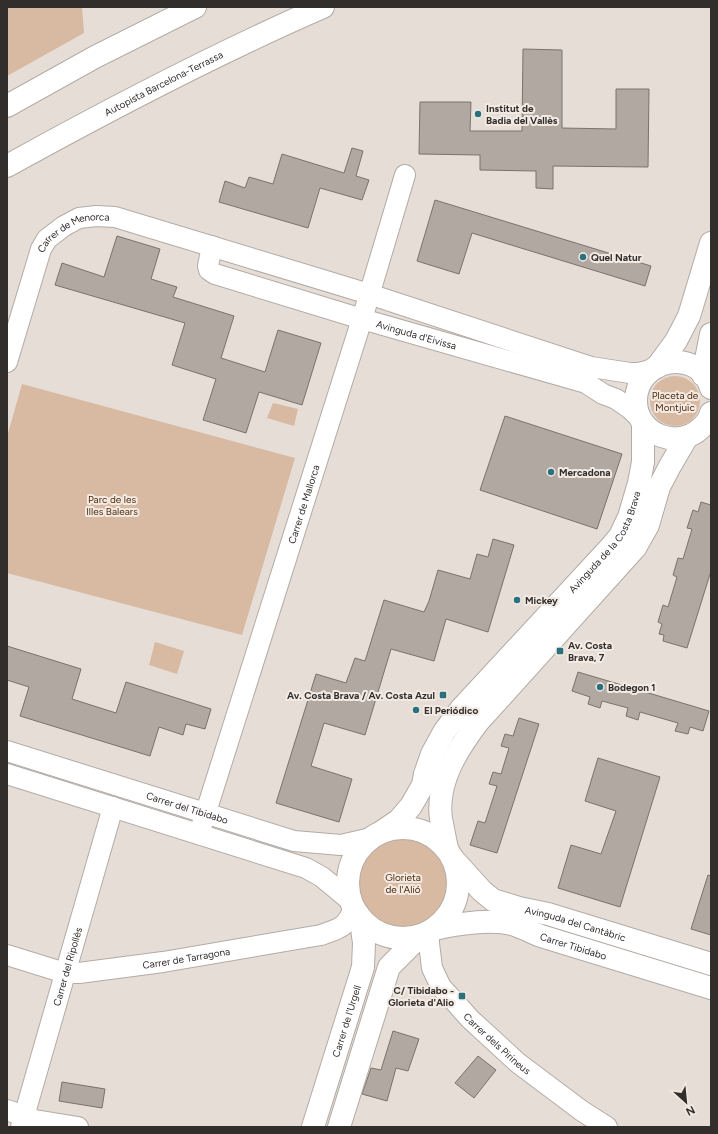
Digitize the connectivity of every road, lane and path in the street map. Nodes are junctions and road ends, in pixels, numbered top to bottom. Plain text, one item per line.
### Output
1 (195, 7) edge
2 (323, 7) edge
3 (7, 106) edge
4 (7, 166) edge
5 (406, 175) dead end
6 (711, 243) edge
7 (216, 247) junction
8 (369, 294) junction
9 (362, 319) junction
10 (711, 334) edge
11 (7, 362) edge
12 (654, 368) junction
13 (708, 380) edge
14 (711, 413) edge
15 (642, 421) junction
16 (699, 432) edge
17 (7, 751) edge
18 (7, 774) edge
19 (113, 807) junction
20 (206, 814) junction
21 (199, 834) junction
22 (377, 834) junction
23 (450, 854) junction
24 (354, 908) junction
25 (429, 931) junction
26 (7, 955) edge
27 (711, 964) edge
28 (65, 973) junction
29 (711, 988) edge
30 (17, 1118) edge
31 (78, 1127) edge
32 (313, 1127) edge
33 (339, 1127) edge
34 (607, 1127) edge

1 - 3 main road
2 - 4 main road, Autopista Barcelona-Terrassa
5 - 8 street, Carrer de Mallorca
6 - 12 main road
7 - 8 street
7 - 9 street, Avinguda d'Eivissa
7 - 11 street, Carrer de Menorca
8 - 9 street, Carrer de Mallorca
8 - 12 street
9 - 15 street, Avinguda d'Eivissa
9 - 20 street, Carrer de Mallorca
10 - 13 main road
12 - 13 main road
12 - 15 main road
14 - 16 main road
15 - 16 main road
15 - 22 main road, Avinguda de la Costa Brava
16 - 23 main road, Avinguda de la Costa Brava
17 - 20 street, Carrer del Tibidabo
18 - 19 street, Carrer del Tibidabo
19 - 21 street, Carrer del Tibidabo
19 - 28 street, Carrer del Ripollès
20 - 21 street, Carrer de Mallorca
20 - 22 street, Carrer del Tibidabo
21 - 24 street, Carrer del Tibidabo
22 - 23 main road
22 - 24 main road
23 - 25 main road
23 - 27 main road, Avinguda del Cantàbric
24 - 25 main road
24 - 28 street, Carrer de Tarragona
24 - 32 main road, Carrer de l'Urgell
25 - 29 main road, Carrer Tibidabo
25 - 33 main road
25 - 34 street, Carrer dels Pirineus
26 - 28 street, Carrer de Tarragona
28 - 30 street, Carrer del Ripollès
30 - 31 street

